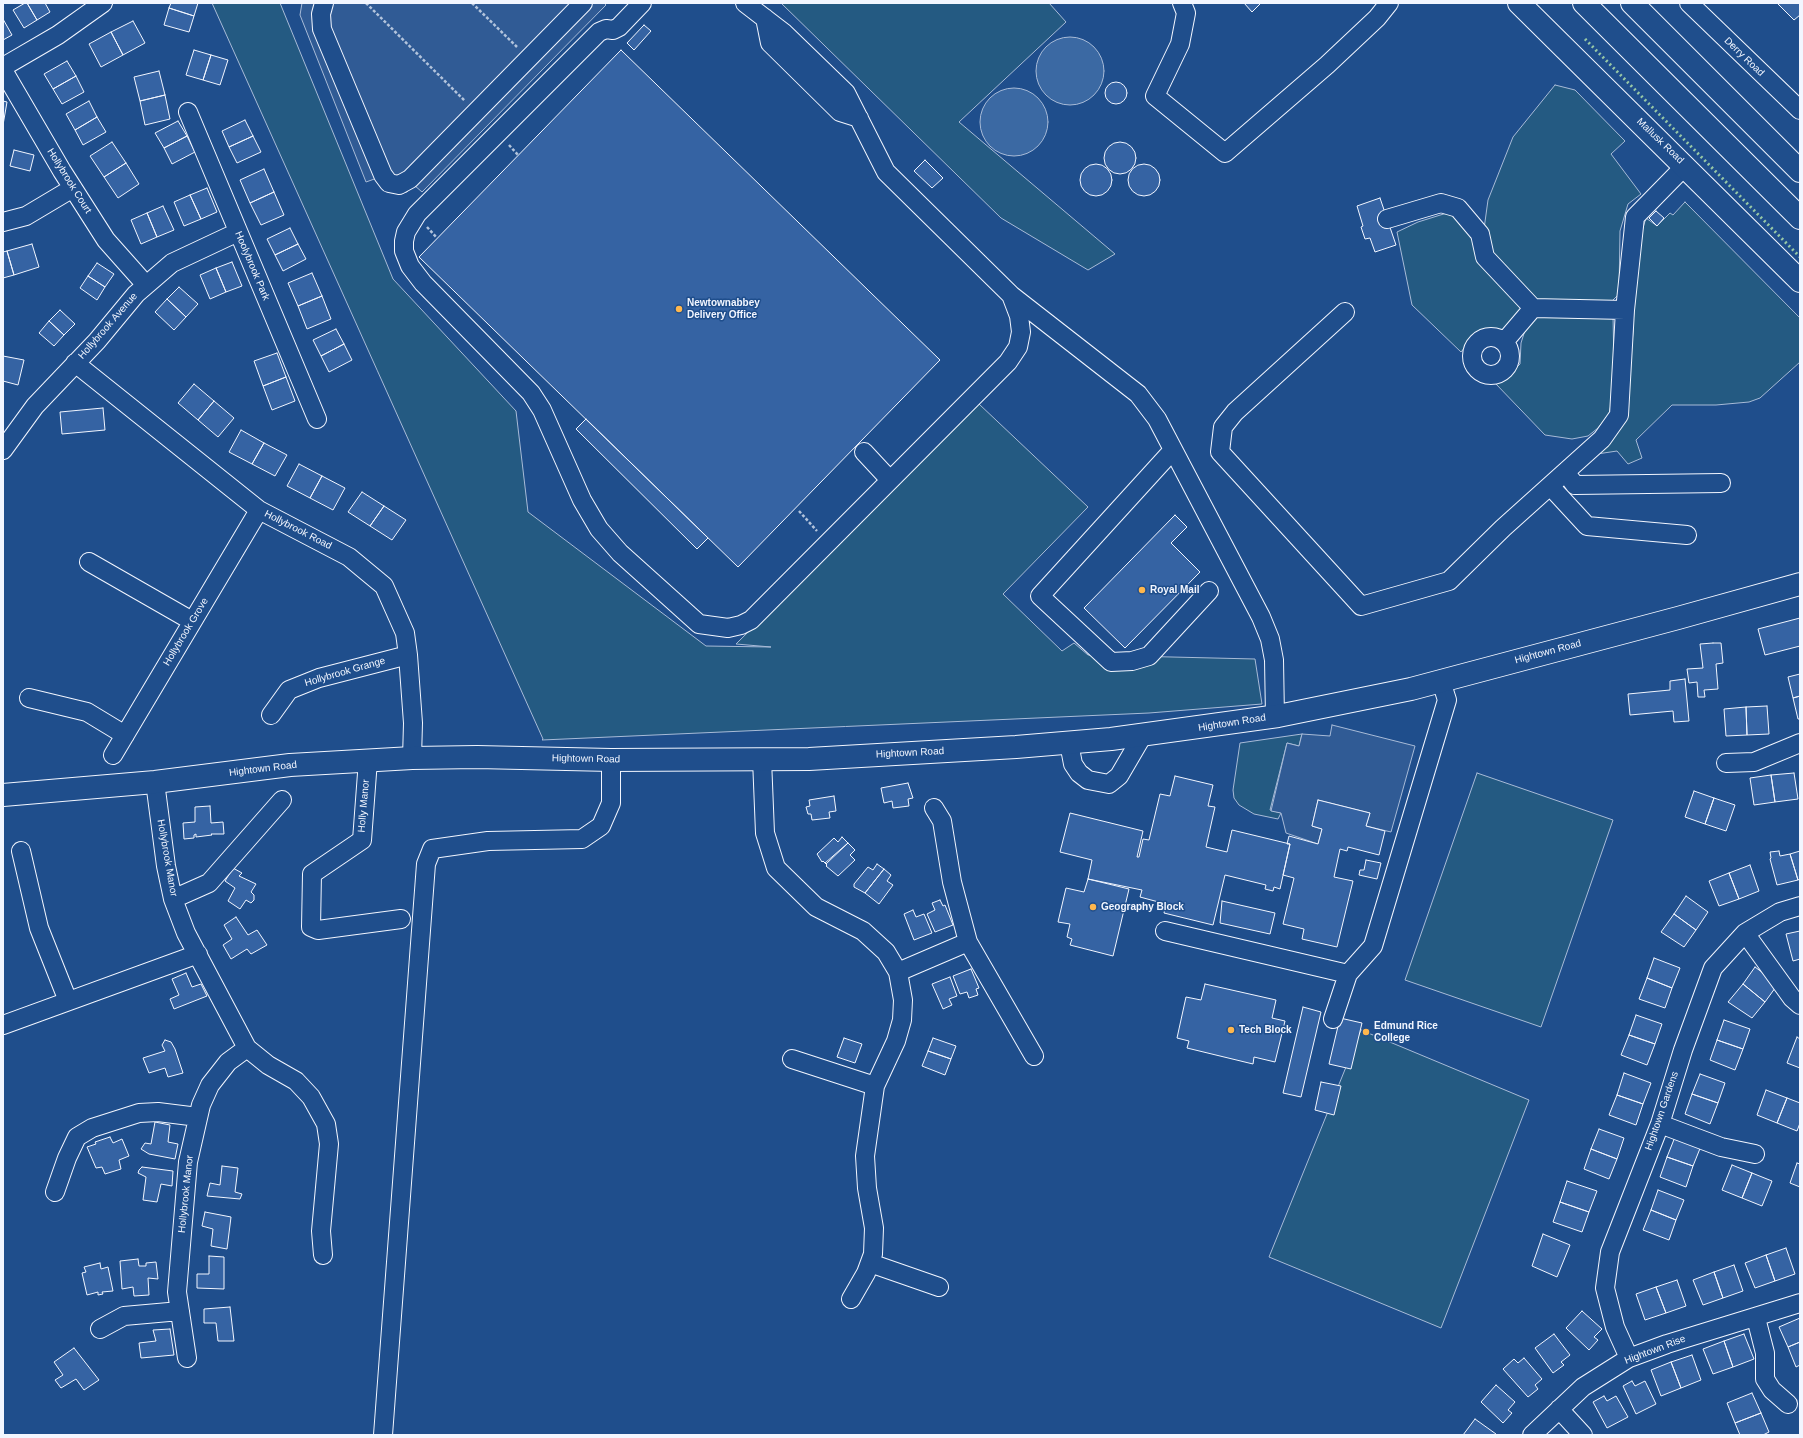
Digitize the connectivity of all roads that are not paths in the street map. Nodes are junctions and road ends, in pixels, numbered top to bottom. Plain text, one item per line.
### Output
1 (103, 3) edge
2 (324, 3) edge
3 (583, 3) edge
4 (642, 3) edge
5 (745, 3) edge
6 (1182, 3) edge
7 (1389, 3) edge
8 (1519, 3) edge
9 (1584, 3) edge
10 (1632, 3) edge
11 (1688, 3) edge
12 (765, 18) junction
13 (3, 67) edge
14 (3, 70) edge
15 (1800, 110) edge
16 (188, 112) dead end
17 (859, 118) junction
18 (1686, 166) junction
19 (1800, 171) edge
20 (73, 188) junction
21 (1800, 218) edge
22 (1387, 219) dead end
23 (3, 222) edge
24 (238, 232) junction
25 (1800, 281) edge
26 (146, 285) junction
27 (1011, 295) junction
28 (1533, 308) junction
29 (1625, 310) junction
30 (1345, 312) dead end
31 (1504, 342) dead end
32 (75, 363) junction
33 (317, 419) dead end
34 (9, 427) edge
35 (3, 450) edge
36 (1173, 450) junction
37 (864, 452) dead end
38 (1566, 473) junction
39 (890, 480) junction
40 (1721, 483) dead end
41 (1550, 487) junction
42 (259, 510) junction
43 (1687, 535) dead end
44 (89, 562) dead end
45 (1800, 584) edge
46 (1209, 591) dead end
47 (192, 621) junction
48 (408, 655) junction
49 (1440, 681) junction
50 (29, 698) dead end
51 (271, 715) dead end
52 (1275, 716) junction
53 (125, 735) junction
54 (1143, 735) junction
55 (1069, 743) junction
56 (1800, 743) edge
57 (113, 755) dead end
58 (412, 758) junction
59 (762, 759) junction
60 (368, 760) junction
61 (611, 760) junction
62 (1726, 763) dead end
63 (156, 782) junction
64 (3, 795) edge
65 (282, 800) dead end
66 (934, 808) dead end
67 (21, 851) dead end
68 (173, 899) junction
69 (1800, 906) edge
70 (401, 919) dead end
71 (1165, 931) dead end
72 (1745, 933) junction
73 (968, 942) junction
74 (198, 954) junction
75 (898, 972) junction
76 (1348, 974) junction
77 (68, 1001) junction
78 (1800, 1005) edge
79 (1333, 1019) dead end
80 (3, 1025) edge
81 (247, 1048) junction
82 (1034, 1056) dead end
83 (792, 1059) dead end
84 (875, 1086) junction
85 (198, 1117) junction
86 (1660, 1124) junction
87 (1755, 1154) dead end
88 (54, 1192) dead end
89 (323, 1255) dead end
90 (870, 1263) junction
91 (939, 1288) dead end
92 (851, 1299) dead end
93 (1800, 1303) edge
94 (180, 1311) junction
95 (1756, 1318) junction
96 (100, 1329) dead end
97 (187, 1358) dead end
98 (1629, 1358) junction
99 (1788, 1404) dead end
100 (1559, 1409) junction
101 (383, 1435) edge
102 (1532, 1435) edge
103 (1583, 1435) edge

1 - 13 street
2 - 3 street
4 - 39 street
5 - 12 street
6 - 7 street
8 - 18 main road, Mallusk Road
9 - 21 main road
10 - 19 main road
11 - 15 street, Derry Road
12 - 17 street
12 - 17 street
14 - 20 street, Hollybrook Court
16 - 24 street, Hoolybrook Park
17 - 27 street
18 - 25 main road, Mallusk Road
18 - 29 street
20 - 23 street
20 - 26 street, Hollybrook Court
22 - 28 street
24 - 26 street, Hollybrook Avenue
24 - 33 street, Hoolybrook Park
26 - 32 street, Hollybrook Avenue
27 - 36 street
27 - 39 street
28 - 29 street
28 - 31 street
29 - 38 street
30 - 41 street
32 - 34 street, Hollybrook Avenue
32 - 42 street, Hollybrook Road
34 - 35 street, Hollybrook Avenue
36 - 46 street
36 - 52 street
37 - 39 street
38 - 40 street
38 - 41 street
41 - 43 street
42 - 47 street, Hollybrook Grove
42 - 48 street, Hollybrook Road
44 - 47 street
45 - 49 main road, Hightown Road
47 - 53 street, Hollybrook Grove
48 - 51 street, Hollybrook Grange
48 - 58 street, Hollybrook Road
49 - 52 main road, Hightown Road
49 - 76 street
50 - 53 street
52 - 54 main road, Hightown Road
53 - 57 street, Hollybrook Grove
54 - 55 main road, Hightown Road
54 - 55 street
55 - 59 main road, Hightown Road
56 - 62 street
58 - 60 main road, Hightown Road
58 - 61 main road, Hightown Road
59 - 61 main road, Hightown Road
59 - 75 street
60 - 63 main road, Hightown Road
60 - 70 street, Holly Manor
61 - 101 street
63 - 64 main road, Hightown Road
63 - 68 street, Hollybrook Manor
65 - 68 street
66 - 73 street
67 - 77 street
68 - 74 street, Hollybrook Manor
69 - 72 street, Hightown Gardens
71 - 76 street
72 - 78 street
72 - 86 street, Hightown Gardens
73 - 75 street
73 - 82 street
74 - 77 street
74 - 81 street, Hollybrook Manor
75 - 84 street
76 - 79 street
77 - 80 street
81 - 85 street, Hollybrook Manor
81 - 89 street, Hollybrook Manor
83 - 84 street
84 - 90 street
85 - 88 street
85 - 94 street, Hollybrook Manor
86 - 87 street
86 - 98 street, Hightown Gardens
90 - 91 street
90 - 92 street
93 - 95 street, Hightown Rise
94 - 96 street
94 - 97 street, Hollybrook Manor
95 - 98 street, Hightown Rise
95 - 99 street
98 - 100 street, Hightown Rise
100 - 102 street, Hightown Rise
100 - 103 street

